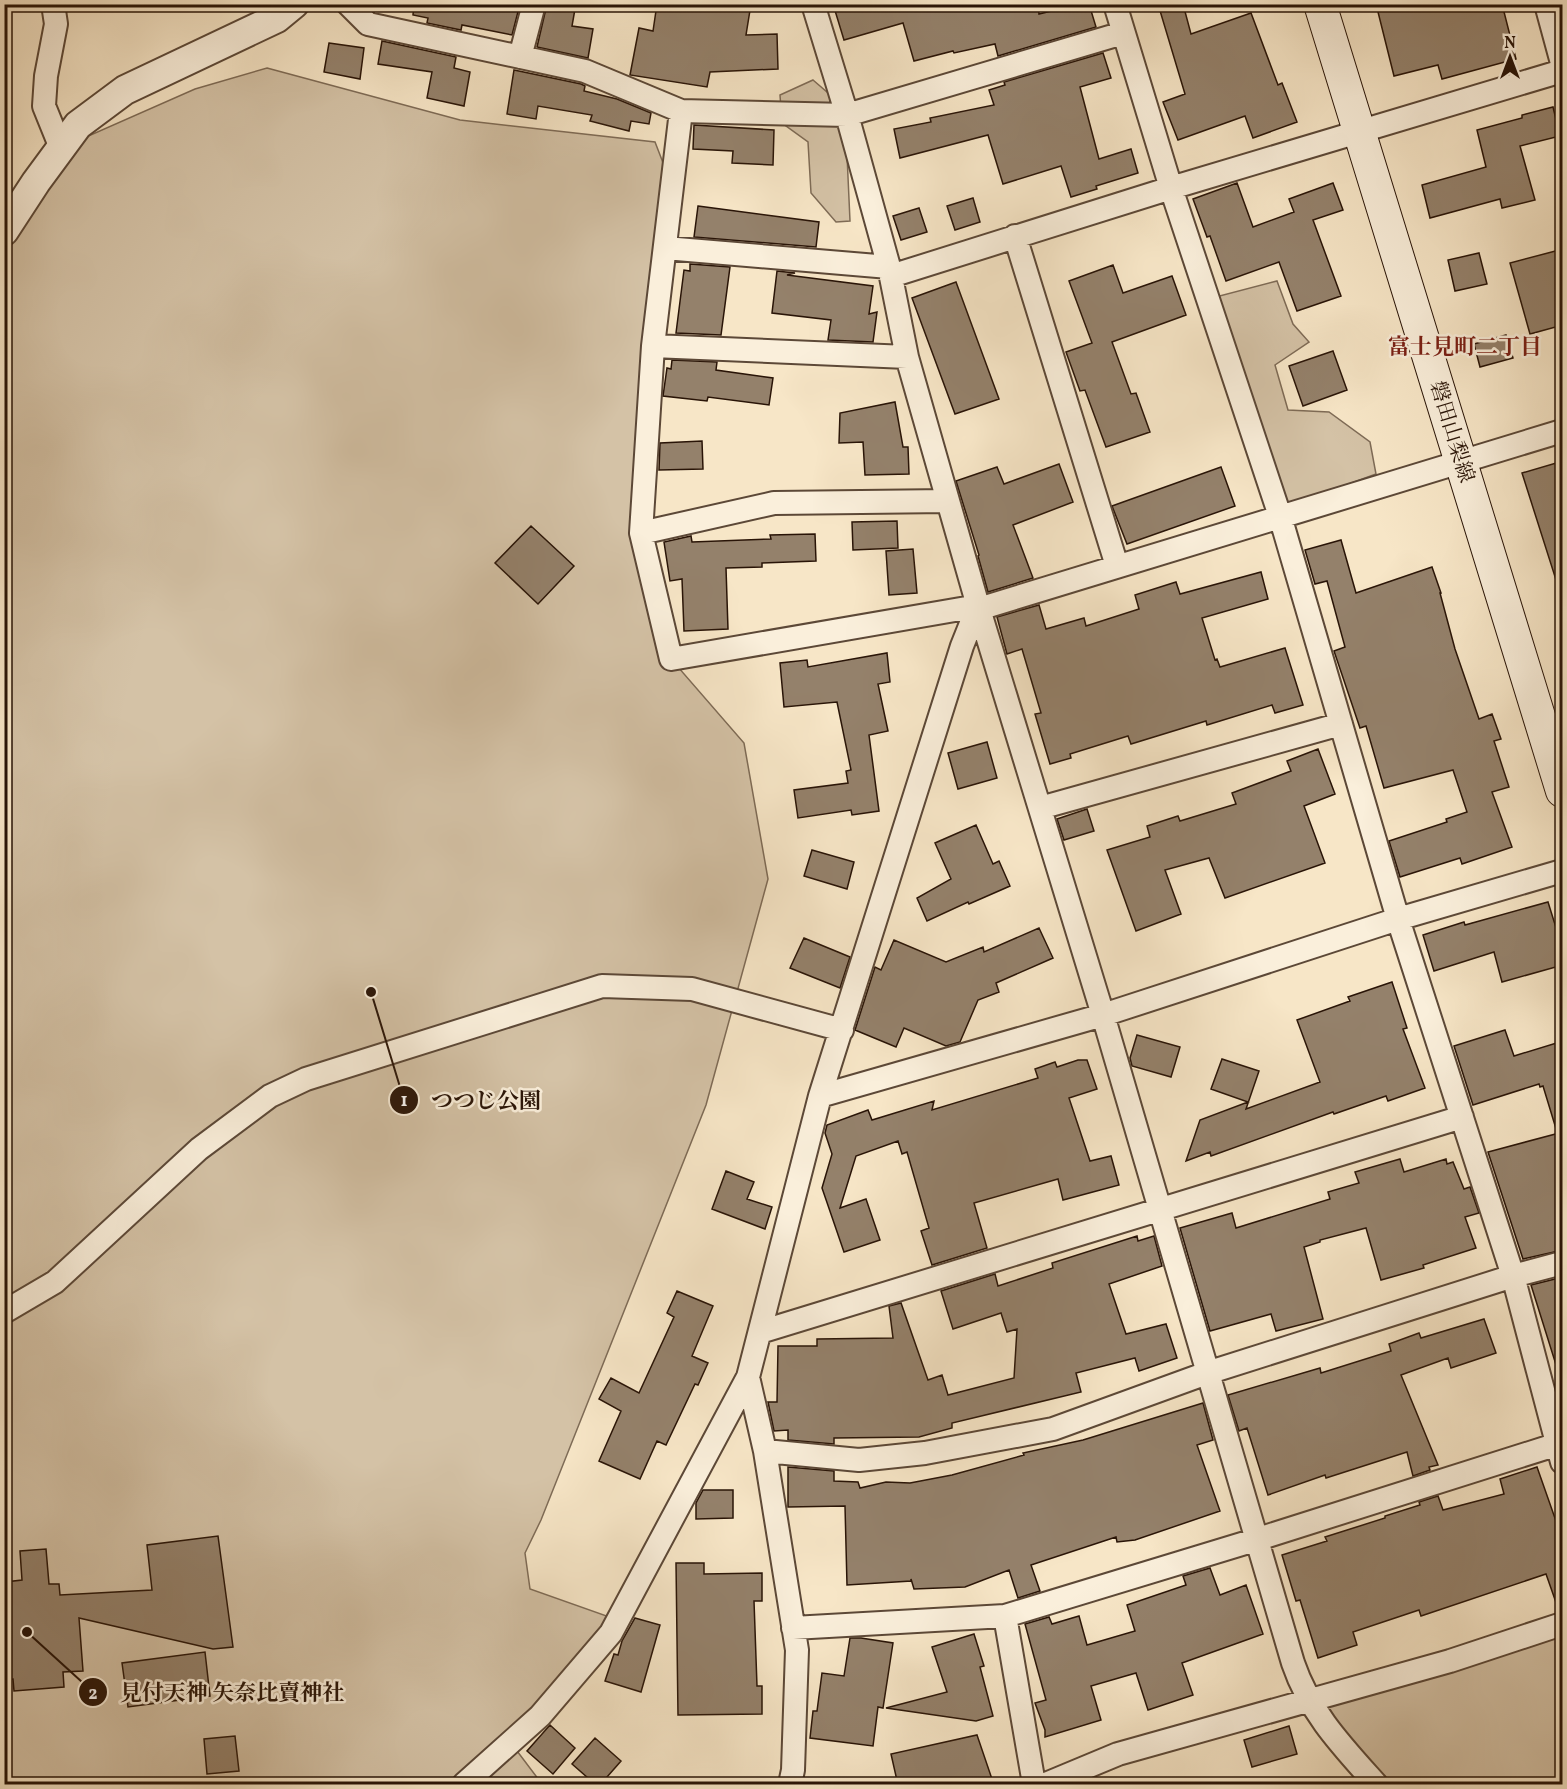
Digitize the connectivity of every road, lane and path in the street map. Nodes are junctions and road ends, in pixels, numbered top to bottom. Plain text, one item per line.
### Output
1 (53, 4) edge
2 (294, 4) edge
3 (348, 4) edge
4 (534, 4) edge
5 (813, 4) edge
6 (1115, 4) edge
7 (1320, 4) edge
8 (1546, 4) edge
9 (1123, 33) junction
10 (520, 57) junction
11 (1563, 63) edge
12 (1563, 71) edge
13 (681, 111) junction
14 (847, 115) junction
15 (1359, 133) junction
16 (61, 148) junction
17 (1171, 188) junction
18 (4, 231) edge
19 (1015, 236) junction
20 (665, 248) junction
21 (890, 271) junction
22 (653, 346) junction
23 (907, 357) junction
24 (1563, 431) edge
25 (1460, 463) junction
26 (948, 501) junction
27 (1280, 516) junction
28 (641, 533) junction
29 (1117, 566) junction
30 (978, 606) junction
31 (1341, 724) junction
32 (1563, 791) edge
33 (1040, 808) junction
34 (1563, 871) edge
35 (1398, 919) junction
36 (1103, 1015) junction
37 (842, 1030) junction
38 (820, 1096) junction
39 (1462, 1117) junction
40 (1160, 1210) junction
41 (1563, 1263) edge
42 (1514, 1276) junction
43 (4, 1312) edge
44 (760, 1332) junction
45 (1207, 1373) junction
46 (748, 1377) junction
47 (765, 1451) junction
48 (1560, 1453) edge
49 (1255, 1540) junction
50 (1005, 1616) junction
51 (1563, 1624) edge
52 (793, 1628) junction
53 (1308, 1701) junction
54 (464, 1785) edge
55 (790, 1785) edge
56 (1034, 1785) edge
57 (1046, 1785) edge
58 (1376, 1785) edge

1 - 16 street
2 - 16 street
3 - 10 street
4 - 10 street
5 - 14 street
6 - 9 street
7 - 15 main road, 磐田山梨線
8 - 11 street
9 - 14 street
9 - 17 street
10 - 13 street
12 - 15 street
13 - 14 street
13 - 20 street
14 - 21 street
15 - 17 street
15 - 25 main road, 磐田山梨線
16 - 18 street
17 - 19 street
17 - 27 street
19 - 21 street
19 - 29 street
20 - 21 street
20 - 22 street
21 - 23 street
22 - 23 street
22 - 28 street
23 - 26 street
24 - 25 street
25 - 27 street
25 - 32 main road, 磐田山梨線
26 - 28 street
26 - 30 street
27 - 29 street
27 - 31 street
28 - 30 street
29 - 30 street
30 - 33 street
30 - 37 street
31 - 33 street
31 - 35 street
33 - 36 street
34 - 35 street
35 - 36 street
35 - 39 street
36 - 38 street
36 - 40 street
37 - 38 street
37 - 43 street
38 - 44 street
39 - 40 street
39 - 42 street
40 - 44 street
40 - 45 street
41 - 42 street
42 - 45 street
42 - 48 street
44 - 46 street
45 - 47 street
45 - 49 street
46 - 47 street
46 - 54 street
47 - 52 street
48 - 49 street
49 - 50 street
49 - 53 street
50 - 52 street
50 - 56 street
51 - 53 street
52 - 55 street
53 - 57 street
53 - 58 street

